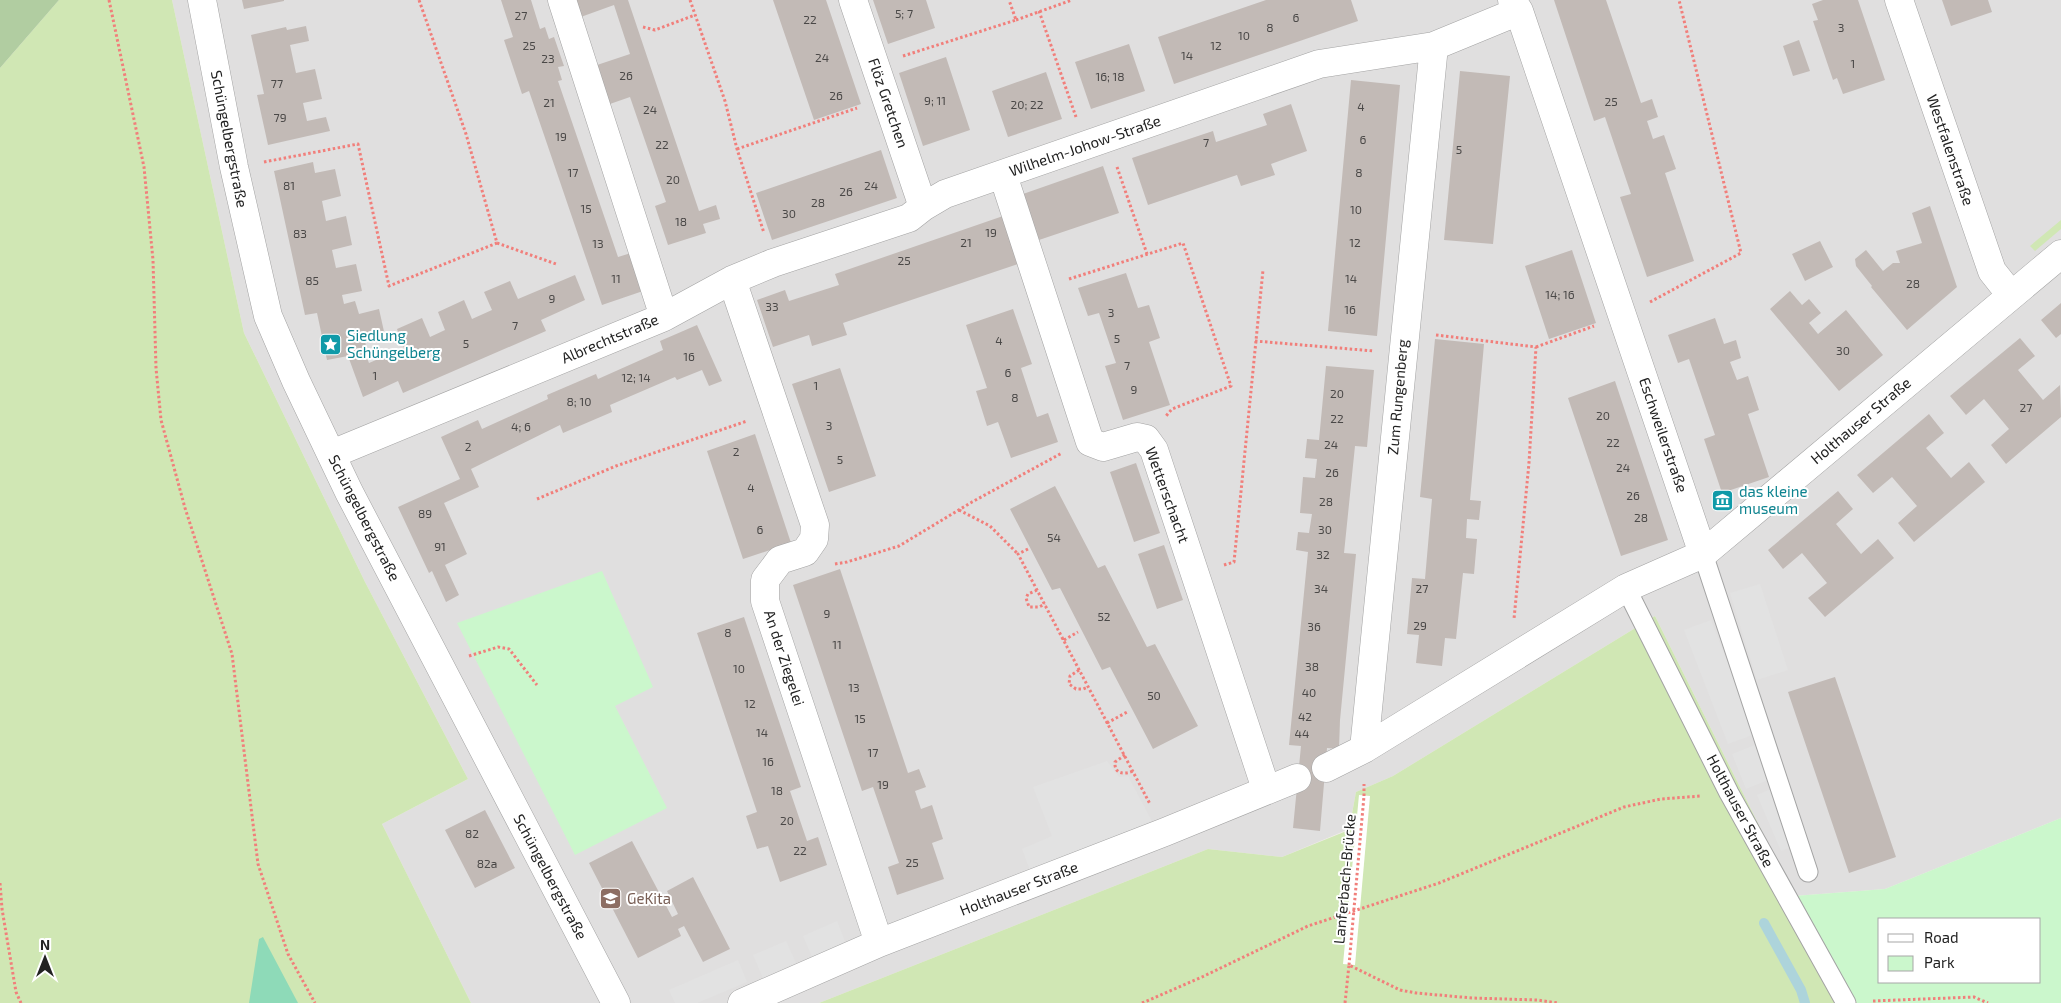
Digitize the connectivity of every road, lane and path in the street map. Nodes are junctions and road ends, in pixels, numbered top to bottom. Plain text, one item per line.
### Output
1 (109, 0) edge
2 (202, 0) edge
3 (419, 0) edge
4 (562, 0) edge
5 (690, 0) edge
6 (853, 0) edge
7 (1009, 0) edge
8 (1072, 0) edge
9 (1679, 0) edge
10 (1899, 0) edge
11 (1515, 6) edge
12 (1039, 11) junction
13 (695, 15) junction
14 (1016, 20) junction
15 (643, 28) dead end
16 (1434, 46) junction
17 (875, 65) junction
18 (886, 98) junction
19 (1096, 142) junction
20 (737, 149) junction
21 (234, 168) junction
22 (1003, 175) junction
23 (923, 207) junction
24 (497, 243) junction
25 (1147, 254) junction
26 (2061, 254) edge
27 (773, 262) junction
28 (556, 264) dead end
29 (1263, 270) dead end
30 (732, 280) junction
31 (1040, 288) junction
32 (2011, 295) junction
33 (1623, 316) junction
34 (664, 317) junction
35 (1255, 342) junction
36 (1403, 342) junction
37 (1536, 347) junction
38 (776, 412) junction
39 (1088, 438) junction
40 (1146, 439) junction
41 (332, 454) junction
42 (537, 499) dead end
43 (959, 510) junction
44 (1028, 549) dead end
45 (805, 552) junction
46 (1018, 554) junction
47 (1703, 554) junction
48 (1195, 576) junction
49 (1626, 588) junction
50 (1037, 590) junction
51 (1044, 604) junction
52 (1078, 632) dead end
53 (1064, 640) junction
54 (1510, 659) junction
55 (440, 667) junction
56 (1079, 670) junction
57 (537, 685) dead end
58 (1088, 687) junction
59 (1129, 711) dead end
60 (1107, 723) junction
61 (1364, 749) junction
62 (1124, 755) junction
63 (1326, 768) dead end
64 (1133, 770) junction
65 (1297, 778) dead end
66 (1266, 789) junction
67 (1729, 793) junction
68 (1364, 796) dead end
69 (1165, 832) junction
70 (1808, 872) dead end
71 (0, 883) edge
72 (879, 943) junction
73 (1349, 964) junction
74 (21, 1003) edge
75 (315, 1003) edge
76 (616, 1003) edge
77 (742, 1003) edge
78 (1142, 1003) edge
79 (1345, 1003) edge
80 (1558, 1003) edge
81 (1846, 1003) edge
82 (1988, 1003) edge

1 - 75 path
2 - 21 street, Schüngelbergstraße
3 - 24 path
4 - 34 street, Albrechtstraße
5 - 13 path
6 - 17 street, Flöz Gretchen
7 - 14 path
8 - 12 path
9 - 33 path
10 - 32 street, Westfalenstraße
11 - 16 street, Wilhelm-Johow-Straße
11 - 33 street, Eschweilerstraße
12 - 14 path
12 - 19 path
13 - 15 path
13 - 20 path
14 - 17 path
16 - 19 street, Wilhelm-Johow-Straße
16 - 36 street, Zum Rungenberg
17 - 18 street, Flöz Gretchen
18 - 20 path
18 - 23 street, Flöz Gretchen
19 - 22 street, Wilhelm-Johow-Straße
19 - 25 path
20 - 27 path
21 - 24 path
21 - 41 street, Schüngelbergstraße
22 - 23 street, Wilhelm-Johow-Straße
22 - 31 street
23 - 27 street, Wilhelm-Johow-Straße
24 - 28 path
25 - 31 path
25 - 40 path
26 - 32 street, Holthauser Straße
27 - 30 street, Wilhelm-Johow-Straße
29 - 35 path
30 - 34 street, Wilhelm-Johow-Straße
30 - 38 street
31 - 39 street
32 - 47 street, Holthauser Straße
33 - 37 path
33 - 47 street, Eschweilerstraße
34 - 41 street, Albrechtstraße
35 - 36 path
35 - 48 path
36 - 37 path
36 - 61 street, Zum Rungenberg
37 - 54 path
38 - 42 path
38 - 45 street
39 - 40 street, Wetterschacht
39 - 43 path
40 - 48 street, Wetterschacht
41 - 55 street, Schüngelbergstraße
43 - 45 path
43 - 46 path
44 - 46 path
45 - 72 street, An der Ziegelei
46 - 50 path
47 - 49 street, Holthauser Straße
47 - 70 lane, Eschweilerstraße
48 - 66 street, Wetterschacht
49 - 54 street, Holthauser Straße
49 - 67 lane, Holthauser Straße
50 - 51 path
50 - 51 path
51 - 53 path
52 - 53 path
53 - 56 path
54 - 61 street, Holthauser Straße
55 - 57 path
55 - 76 street, Schüngelbergstraße
56 - 58 path
56 - 58 path
58 - 60 path
59 - 60 path
60 - 62 path
61 - 63 street, Holthauser Straße
62 - 64 path
62 - 64 path
64 - 69 path
65 - 66 street, Holthauser Straße
66 - 69 street, Holthauser Straße
67 - 78 path
67 - 81 lane, Holthauser Straße
68 - 73 path, Lanferbach-Brücke, bridge
69 - 72 street, Holthauser Straße
71 - 74 path
72 - 77 street, Holthauser Straße
73 - 79 path, Lanferbach-Brücke
73 - 80 path
81 - 82 path

